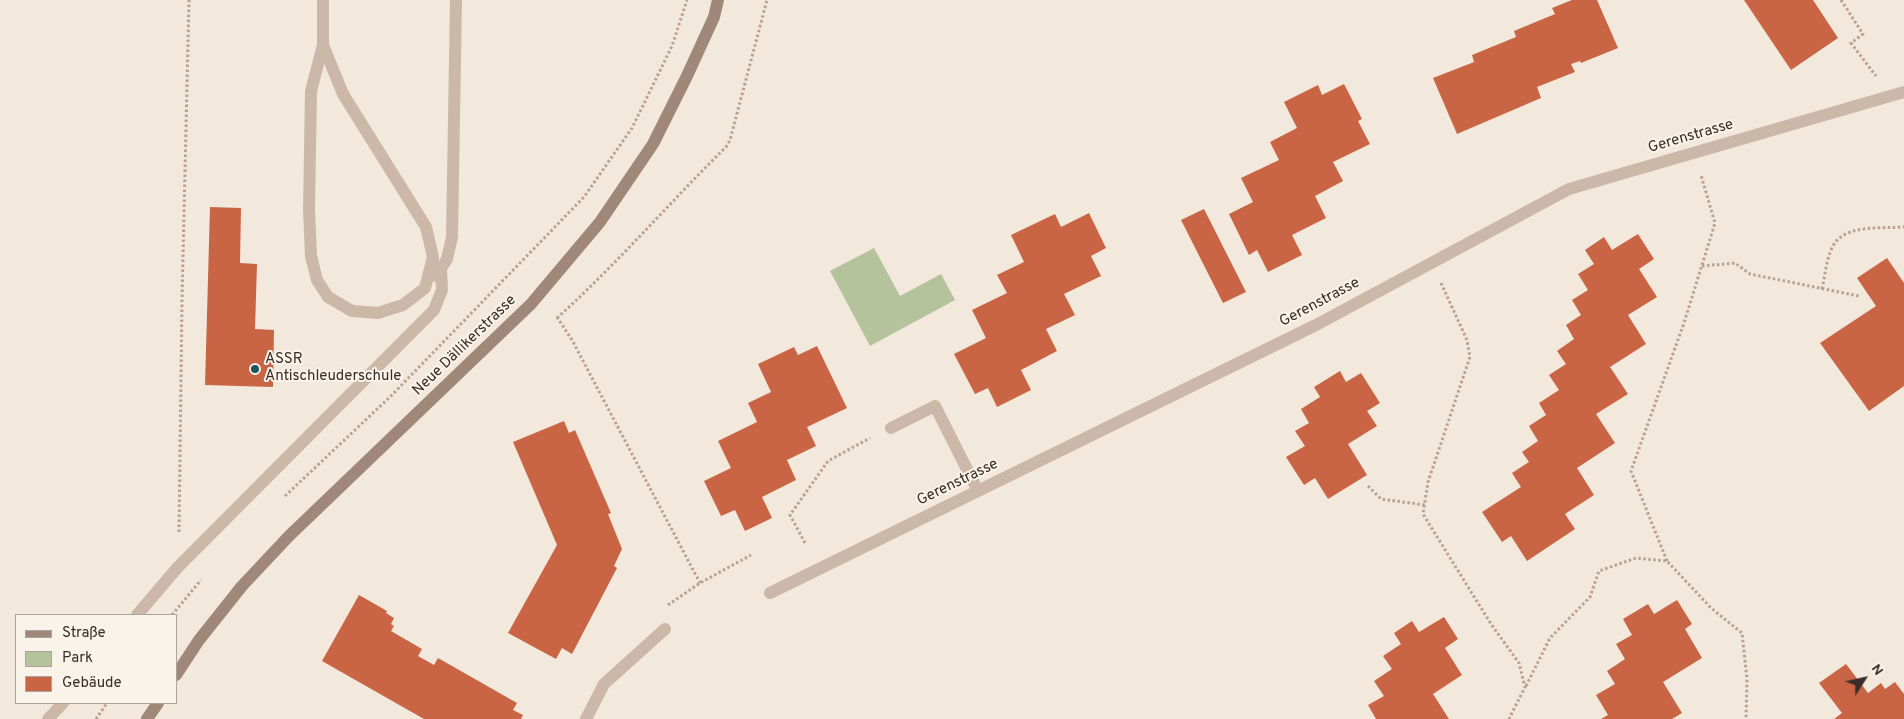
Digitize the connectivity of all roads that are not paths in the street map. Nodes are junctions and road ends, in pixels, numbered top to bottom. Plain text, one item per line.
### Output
1 (323, 0) edge
2 (456, 0) edge
3 (718, 0) edge
4 (323, 45) junction
5 (1904, 92) edge
6 (441, 270) junction
7 (425, 288) junction
8 (891, 428) road end
9 (978, 491) junction
10 (770, 593) dead end
11 (138, 614) edge
12 (665, 630) road end
13 (178, 672) edge
14 (62, 704) edge
15 (157, 704) edge
16 (48, 719) edge
17 (147, 719) edge
18 (586, 719) edge

1 - 4 street
2 - 6 street
3 - 13 street, Neue Dällikerstrasse
4 - 7 street
4 - 7 street
5 - 9 street, Gerenstrasse
6 - 7 street
6 - 11 street
8 - 9 street
9 - 10 street, Gerenstrasse
12 - 18 street
14 - 16 street
15 - 17 street

